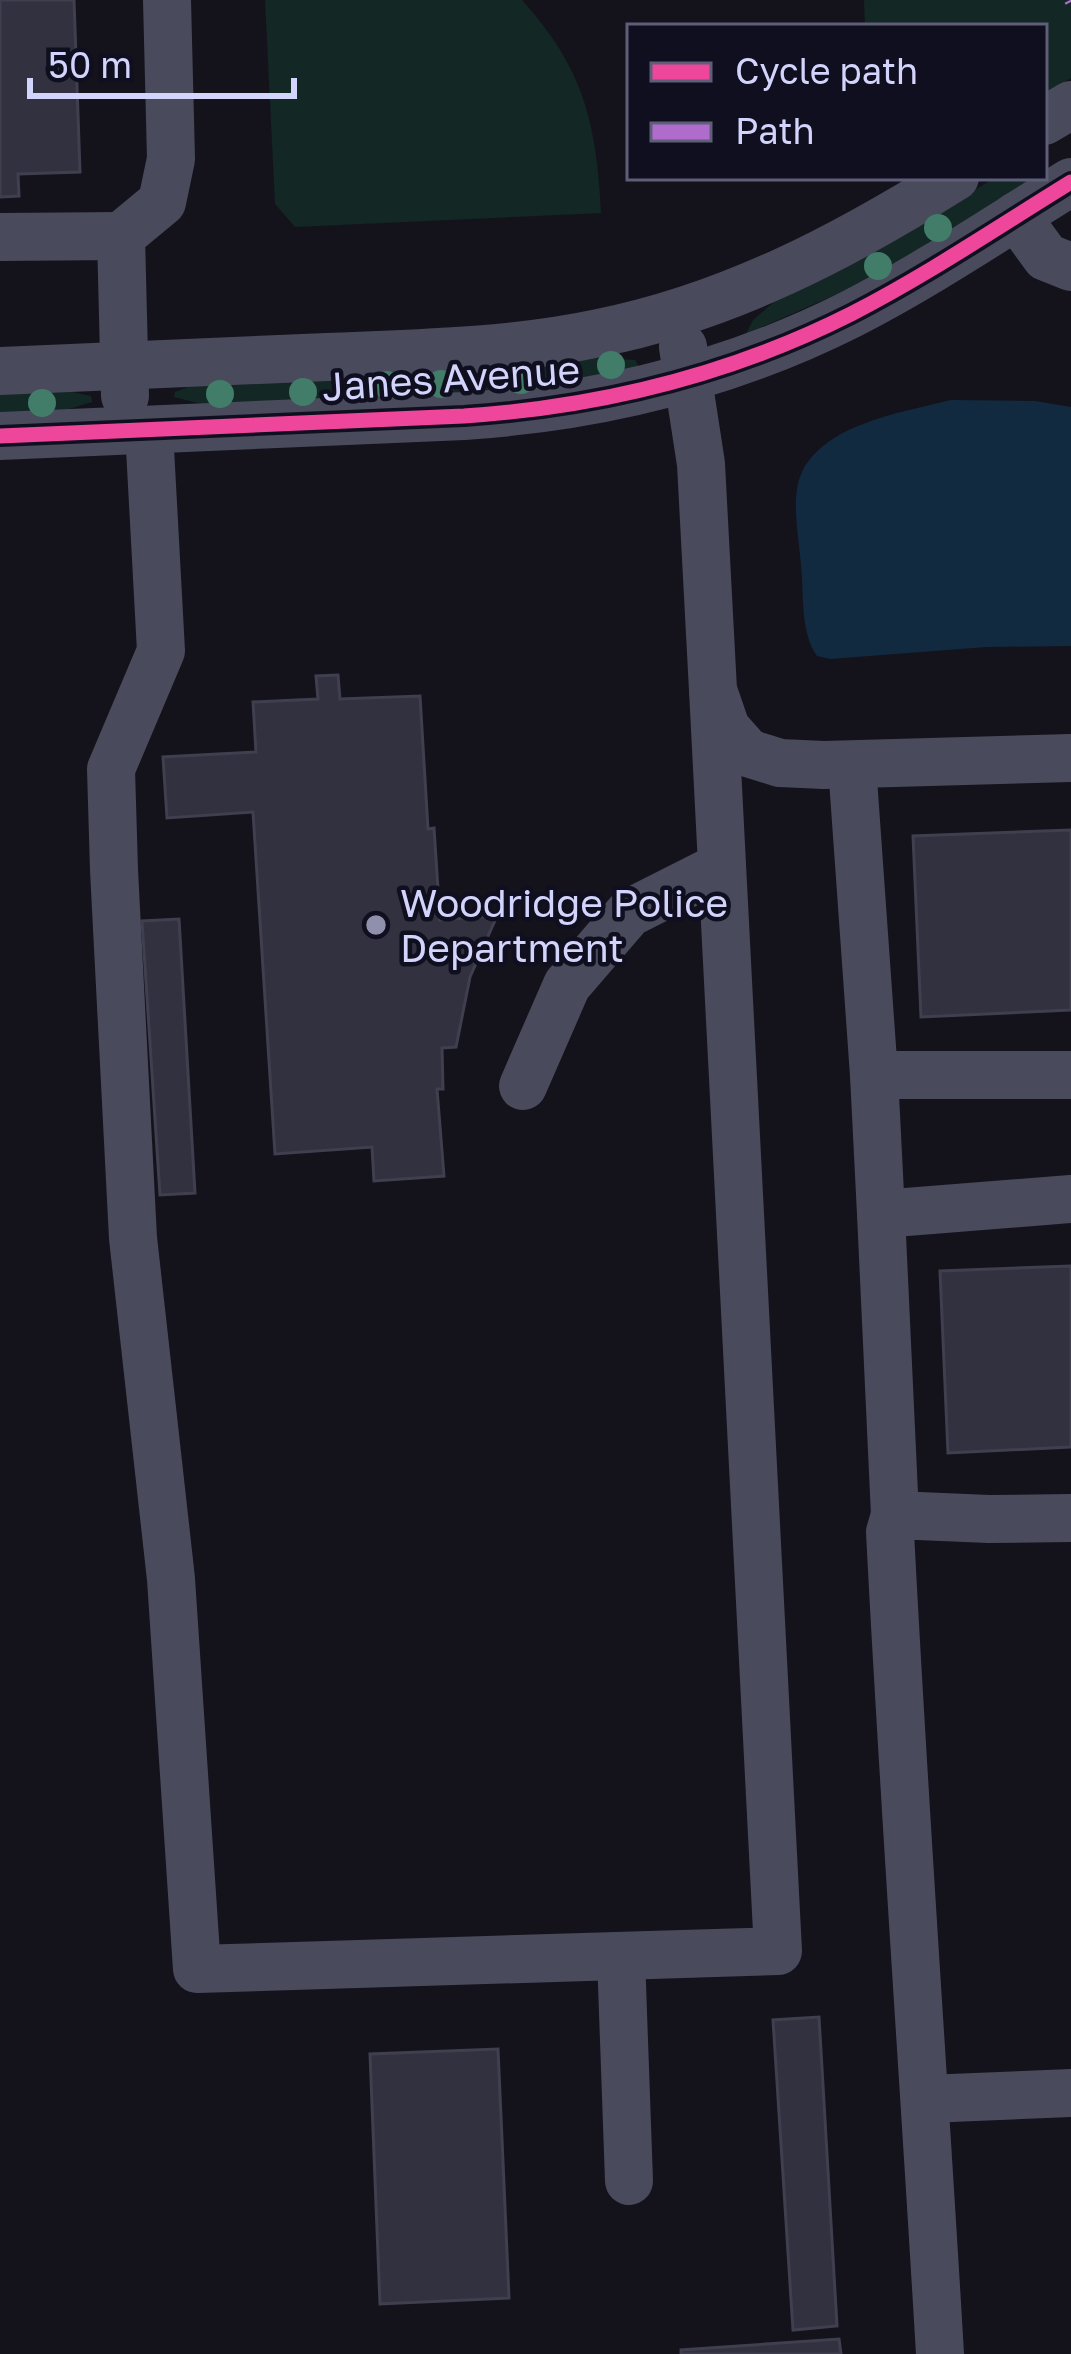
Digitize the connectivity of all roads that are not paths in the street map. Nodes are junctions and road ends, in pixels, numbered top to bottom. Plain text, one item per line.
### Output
1 (167, 0) edge
2 (950, 180) edge
3 (1071, 182) edge
4 (1016, 216) junction
5 (121, 236) junction
6 (0, 237) edge
7 (1071, 267) edge
8 (676, 313) junction
9 (124, 365) junction
10 (0, 371) edge
11 (690, 377) junction
12 (138, 430) junction
13 (0, 436) edge
14 (713, 690) junction
15 (1071, 758) edge
16 (852, 764) junction
17 (722, 866) junction
18 (874, 1075) junction
19 (1071, 1075) edge
20 (523, 1086) dead end
21 (1071, 1199) edge
22 (881, 1214) junction
23 (896, 1515) junction
24 (1071, 1518) edge
25 (621, 1956) junction
26 (1071, 2093) edge
27 (926, 2099) junction
28 (629, 2181) dead end
29 (940, 2354) edge

1 - 5 street
2 - 8 street, Janes Avenue
3 - 4 street, Janes Avenue
4 - 7 street
4 - 11 street, Janes Avenue
5 - 6 street
5 - 9 street
8 - 9 street, Janes Avenue
8 - 11 street
9 - 10 street, Janes Avenue
9 - 12 street
11 - 12 street, Janes Avenue
11 - 14 street
12 - 13 street, Janes Avenue
12 - 25 street
14 - 16 street
14 - 17 street
15 - 16 street
16 - 18 street
17 - 20 street
17 - 25 street
18 - 19 street
18 - 22 street
21 - 22 street
22 - 23 street
23 - 24 street
23 - 27 street
25 - 28 street
26 - 27 street
27 - 29 street

